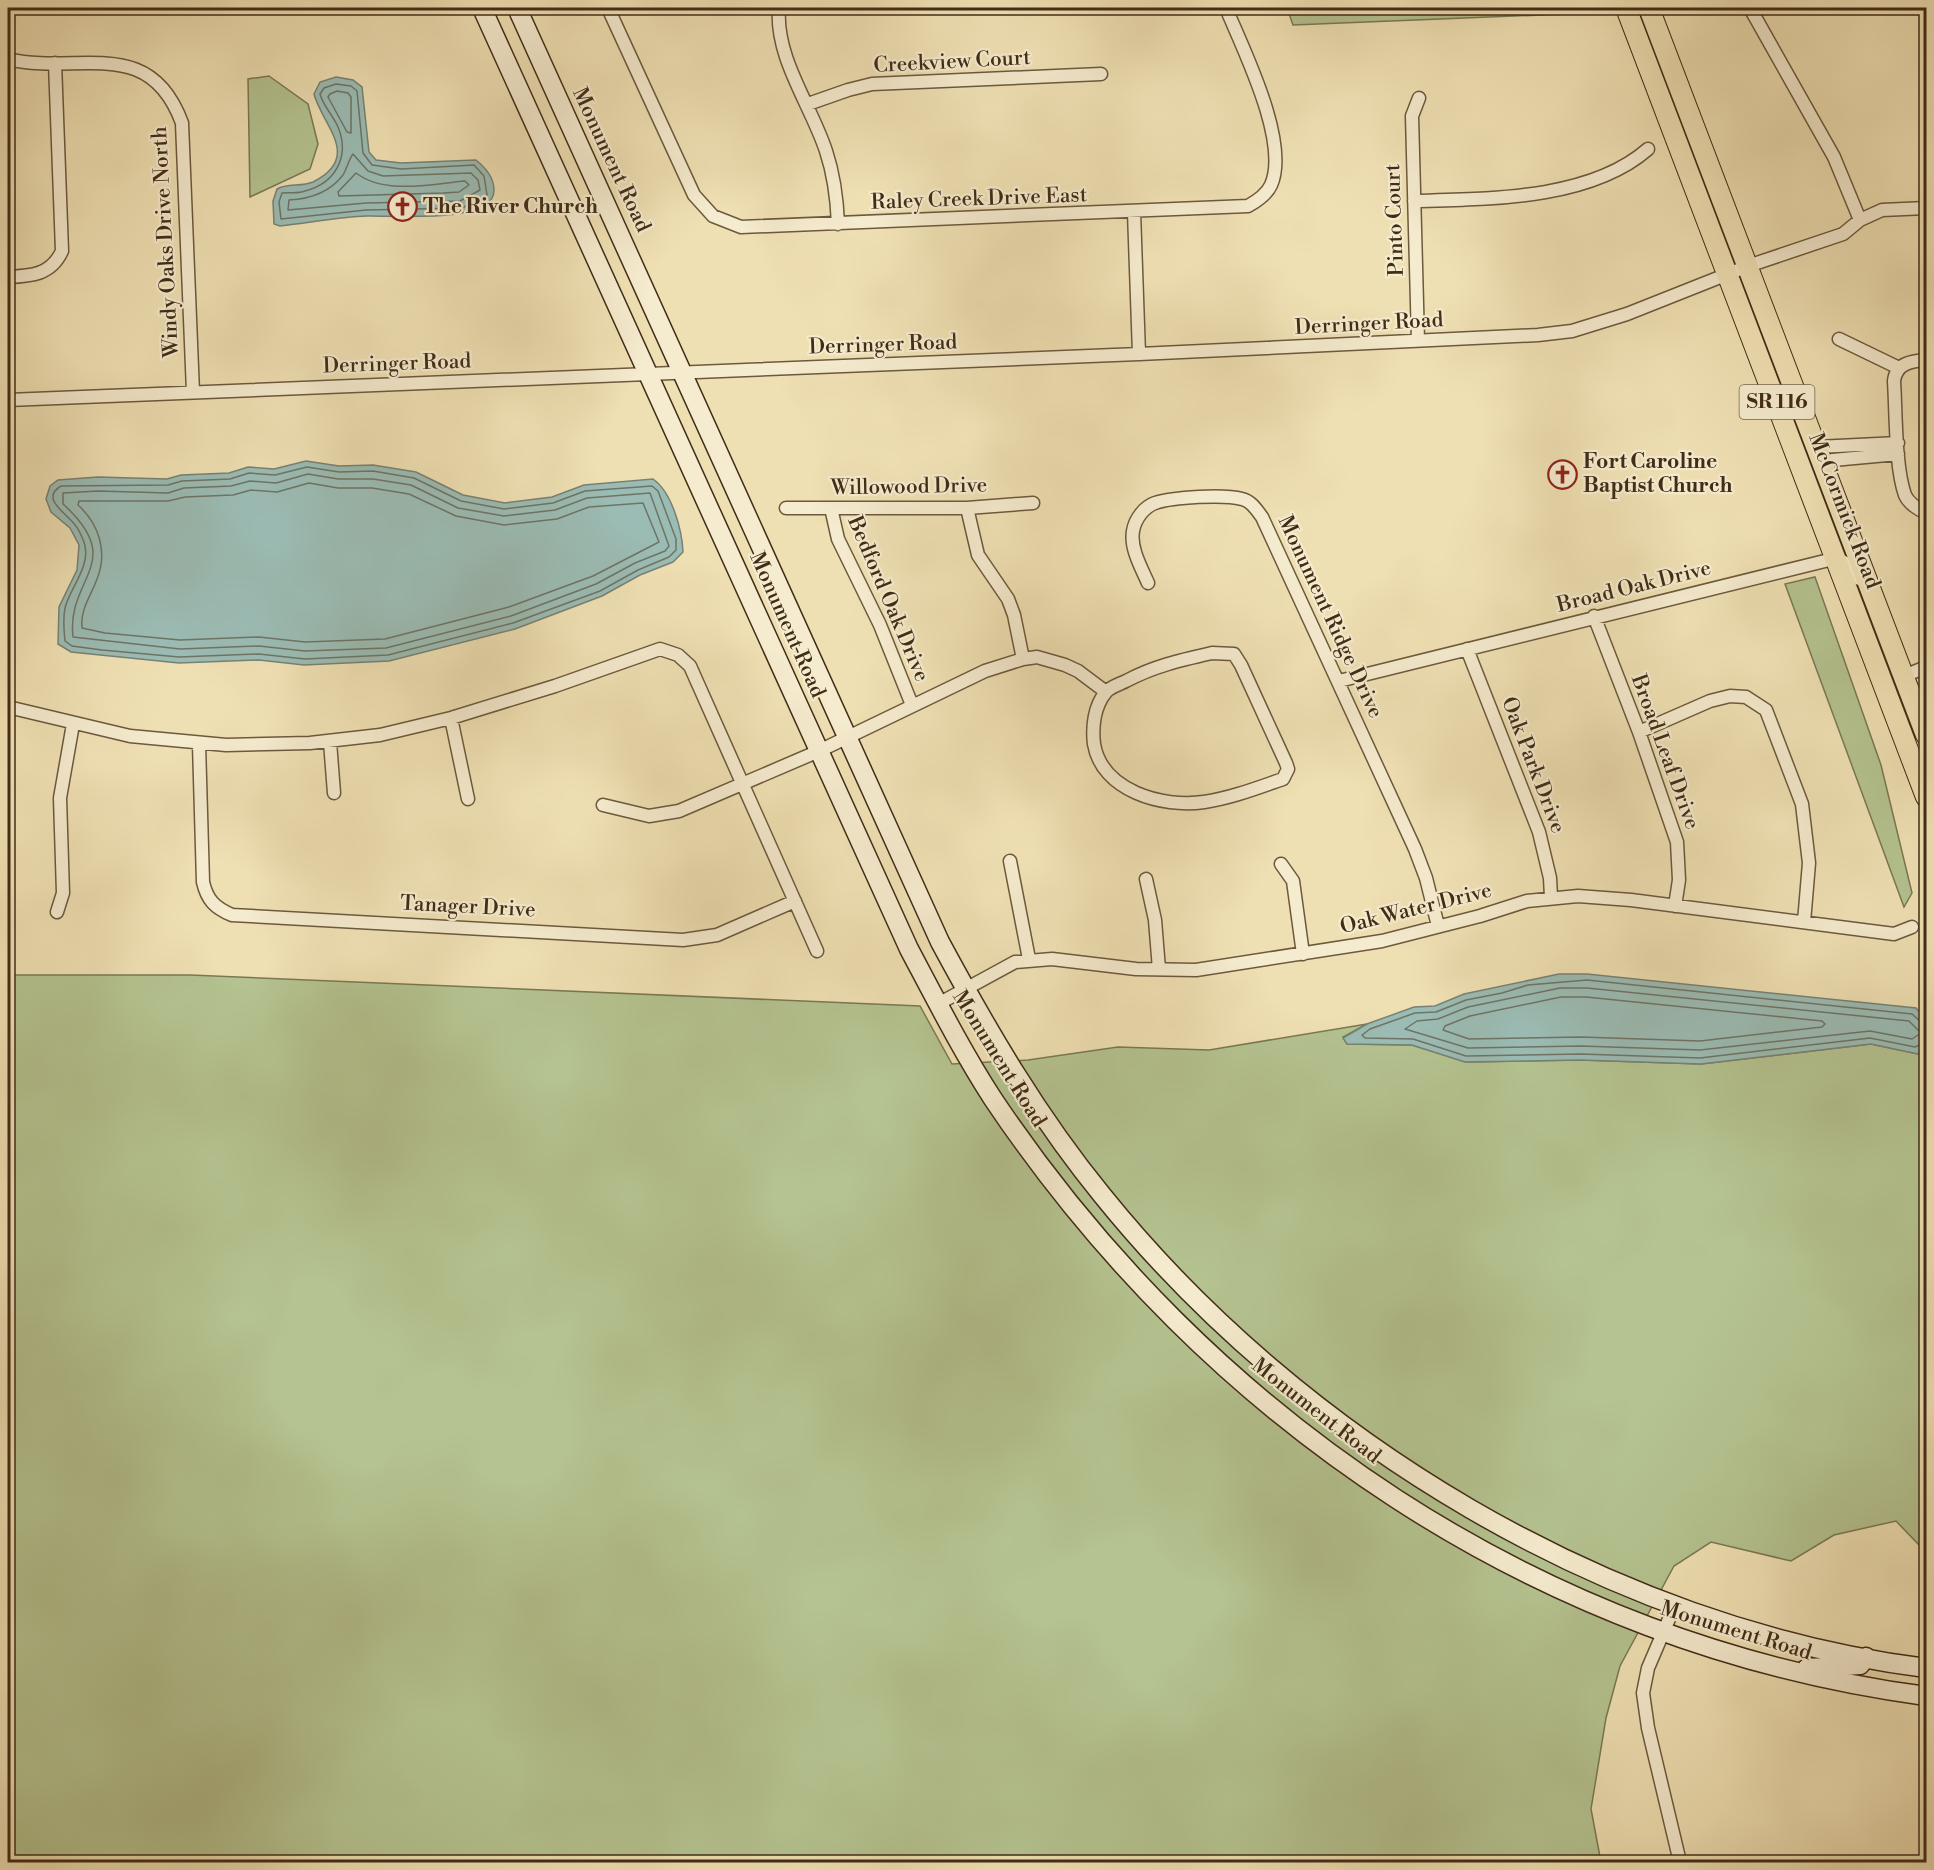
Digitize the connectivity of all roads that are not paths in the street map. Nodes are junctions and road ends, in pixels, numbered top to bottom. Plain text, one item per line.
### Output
1 (482, 8) edge
2 (517, 8) edge
3 (608, 8) edge
4 (779, 8) edge
5 (1226, 8) edge
6 (1626, 8) edge
7 (1649, 8) edge
8 (1750, 8) edge
9 (8, 59) edge
10 (56, 63) junction
11 (1101, 74) dead end
12 (1419, 98) dead end
13 (808, 104) junction
14 (1648, 149) dead end
15 (1414, 201) junction
16 (1926, 208) edge
17 (1134, 212) junction
18 (1860, 220) junction
19 (838, 224) junction
20 (1748, 266) junction
21 (1727, 274) junction
22 (8, 277) edge
23 (1839, 339) dead end
24 (1418, 341) junction
25 (1139, 354) junction
26 (1926, 360) edge
27 (1899, 368) junction
28 (682, 372) junction
29 (647, 373) junction
30 (194, 392) junction
31 (8, 400) edge
32 (1898, 448) junction
33 (1820, 454) junction
34 (1033, 503) dead end
35 (786, 508) dead end
36 (831, 508) junction
37 (967, 508) junction
38 (1926, 513) edge
39 (1837, 558) junction
40 (1148, 583) dead end
41 (1594, 616) junction
42 (1892, 644) junction
43 (1467, 649) junction
44 (1023, 658) junction
45 (1926, 667) edge
46 (1904, 676) junction
47 (1339, 681) junction
48 (1106, 692) junction
49 (912, 705) junction
50 (8, 706) edge
51 (451, 718) junction
52 (73, 724) junction
53 (1639, 732) junction
54 (1926, 735) edge
55 (847, 737) junction
56 (330, 742) junction
57 (199, 744) junction
58 (819, 751) junction
59 (742, 782) junction
60 (334, 793) dead end
61 (1926, 797) edge
62 (468, 799) dead end
63 (603, 805) dead end
64 (1010, 861) dead end
65 (1281, 864) dead end
66 (1146, 879) dead end
67 (1551, 897) junction
68 (795, 901) junction
69 (1675, 906) junction
70 (57, 912) dead end
71 (1803, 922) junction
72 (1438, 926) junction
73 (1912, 927) dead end
74 (817, 951) dead end
75 (1303, 954) junction
76 (1029, 959) junction
77 (1160, 969) junction
78 (965, 989) junction
79 (938, 1004) junction
80 (1675, 1605) junction
81 (1663, 1634) junction
82 (1866, 1657) junction
83 (1763, 1665) junction
84 (1926, 1668) edge
85 (1926, 1696) edge
86 (1680, 1863) edge

1 - 29 main road, Monument Road
2 - 28 main road, Monument Road
3 - 19 street, Raley Creek Drive East
4 - 13 street
5 - 17 street, Raley Creek Drive East
6 - 21 main road, McCormick Road / SR 116
7 - 20 main road, McCormick Road / SR 116
8 - 18 street
9 - 10 street
10 - 22 street
10 - 30 street, Windy Oaks Drive North
11 - 13 street, Creekview Court
12 - 15 street, Pinto Court
13 - 19 street
14 - 15 street
15 - 24 street, Pinto Court
16 - 18 street, Derringer Road
17 - 19 street, Raley Creek Drive East
17 - 25 street
18 - 20 street, Derringer Road
20 - 21 street, Derringer Road
20 - 33 main road, McCormick Road / SR 116
21 - 24 street, Derringer Road
21 - 39 main road, McCormick Road / SR 116
23 - 27 street
24 - 25 street, Derringer Road
25 - 28 street, Derringer Road
26 - 27 street
27 - 32 street
28 - 29 street, Derringer Road
28 - 55 main road, Monument Road
29 - 30 street, Derringer Road
29 - 58 main road, Monument Road
30 - 31 street, Derringer Road
32 - 33 street
32 - 38 street
33 - 42 main road, McCormick Road / SR 116
34 - 37 street, Willowood Drive
35 - 36 street, Willowood Drive
36 - 37 street, Willowood Drive
36 - 49 street, Bedford Oak Drive
37 - 44 street
39 - 41 street, Broad Oak Drive
39 - 42 street
39 - 61 main road, McCormick Road / SR 116
40 - 47 street, Monument Ridge Drive
41 - 43 street, Broad Oak Drive
41 - 53 street, Broad Leaf Drive
42 - 46 main road, McCormick Road / SR 116
43 - 47 street, Broad Oak Drive
43 - 67 street, Oak Park Drive
44 - 48 street
44 - 49 street
45 - 46 street
46 - 54 main road, McCormick Road / SR 116
47 - 72 street, Monument Ridge Drive
48 - 48 street
49 - 55 street
50 - 52 street
51 - 56 street
51 - 59 street
51 - 62 street
52 - 57 street
52 - 70 street
53 - 69 street, Broad Leaf Drive
53 - 71 street
55 - 58 street
55 - 78 main road, Monument Road
56 - 57 street
56 - 60 street
57 - 68 street, Tanager Drive
58 - 59 street
58 - 79 main road, Monument Road
59 - 63 street
59 - 68 street
64 - 76 street
65 - 75 street
66 - 77 street
67 - 69 street, Oak Water Drive
67 - 72 street, Oak Water Drive
68 - 74 street
69 - 71 street, Oak Water Drive
71 - 73 street, Oak Water Drive
72 - 75 street, Oak Water Drive
75 - 77 street, Oak Water Drive
76 - 77 street, Oak Water Drive
76 - 78 street, Oak Water Drive
78 - 79 street, Oak Water Drive
78 - 80 main road, Monument Road
79 - 81 main road, Monument Road
80 - 81 street
80 - 82 main road, Monument Road
81 - 83 main road, Monument Road
81 - 86 street
82 - 83 main road
82 - 84 main road, Monument Road
83 - 85 main road, Monument Road

